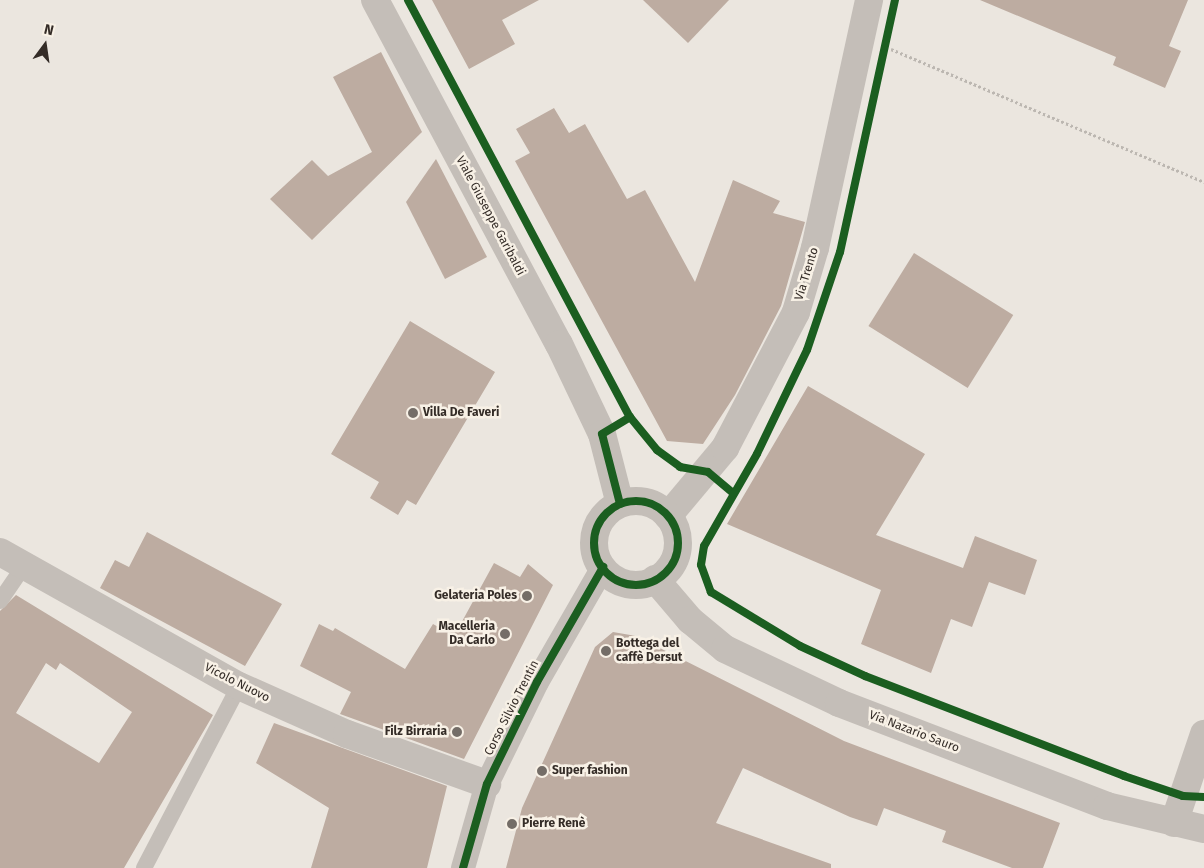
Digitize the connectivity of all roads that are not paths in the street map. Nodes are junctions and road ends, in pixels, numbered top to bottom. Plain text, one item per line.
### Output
1 (375, 0) edge
2 (869, 0) edge
3 (620, 504) junction
4 (668, 516) junction
5 (0, 552) edge
6 (24, 566) junction
7 (603, 567) junction
8 (655, 579) junction
9 (0, 601) edge
10 (239, 686) junction
11 (1204, 734) edge
12 (487, 784) junction
13 (1174, 823) junction
14 (1204, 829) edge
15 (144, 868) edge
16 (463, 868) edge

1 - 3 street, Viale Giuseppe Garibaldi
2 - 4 street, Via Trento
3 - 4 street
3 - 7 street
4 - 8 street
5 - 6 street, Vicolo Nuovo
6 - 9 lane
6 - 10 street, Vicolo Nuovo
7 - 8 street
7 - 12 street, Corso Silvio Trentin
8 - 13 street, Via Nazario Sauro
10 - 12 street, Vicolo Nuovo
10 - 15 lane
11 - 13 street
12 - 16 street, Corso Silvio Trentin
13 - 14 street, Via Nazario Sauro

